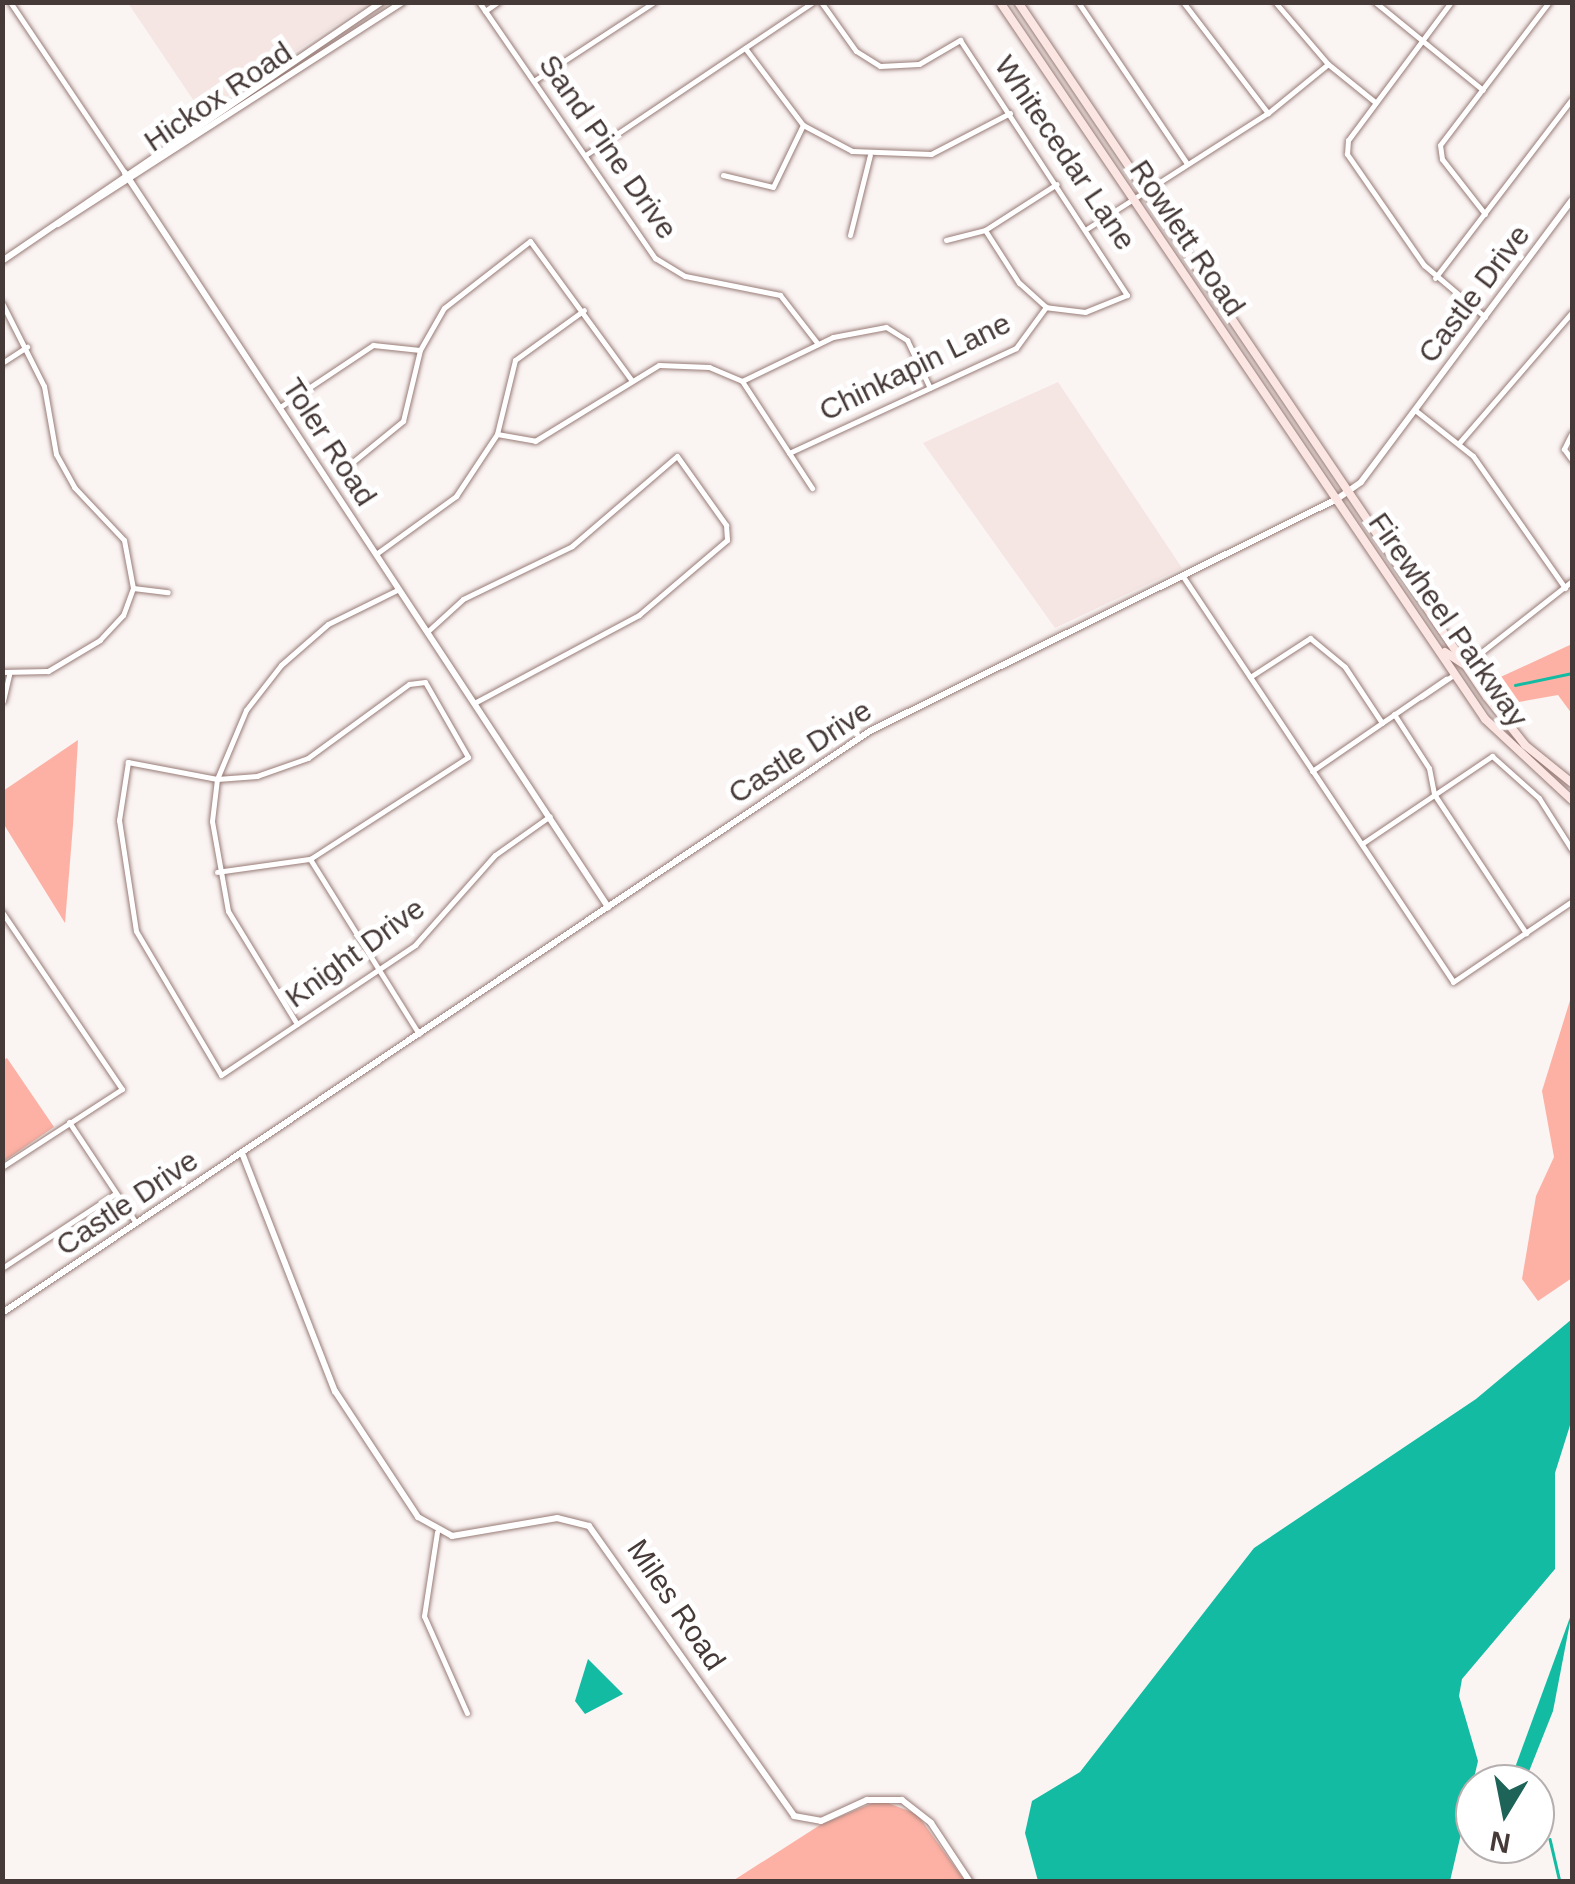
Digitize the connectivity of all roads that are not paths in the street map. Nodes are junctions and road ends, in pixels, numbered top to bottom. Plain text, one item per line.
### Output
1 (10, 2) edge
2 (381, 2) edge
3 (480, 2) edge
4 (498, 2) edge
5 (654, 2) edge
6 (813, 2) edge
7 (820, 2) edge
8 (1000, 2) edge
9 (1018, 2) edge
10 (1078, 2) edge
11 (1183, 2) edge
12 (1275, 2) edge
13 (1375, 2) edge
14 (1451, 2) edge
15 (1549, 2) edge
16 (402, 3) edge
17 (486, 11) junction
18 (329, 37) junction
19 (1422, 42) junction
20 (746, 48) junction
21 (1328, 64) junction
22 (536, 80) junction
23 (259, 84) junction
24 (278, 84) junction
25 (1483, 90) junction
26 (265, 92) junction
27 (1572, 98) edge
28 (1374, 102) junction
29 (1010, 112) junction
30 (1268, 114) junction
31 (802, 125) junction
32 (587, 154) junction
33 (870, 156) junction
34 (1186, 162) junction
35 (125, 173) junction
36 (724, 175) dead end
37 (131, 182) junction
38 (1057, 184) junction
39 (1144, 191) junction
40 (1132, 198) junction
41 (1572, 200) edge
42 (1485, 214) junction
43 (57, 225) junction
44 (1088, 228) junction
45 (986, 230) junction
46 (850, 235) dead end
47 (946, 240) dead end
48 (2, 261) edge
49 (1435, 278) junction
50 (2, 303) edge
51 (1224, 306) junction
52 (1046, 307) junction
53 (584, 310) junction
54 (1211, 314) junction
55 (2, 316) edge
56 (1486, 317) junction
57 (1571, 317) edge
58 (11, 323) junction
59 (818, 344) junction
60 (27, 347) junction
61 (420, 350) junction
62 (2, 363) edge
63 (632, 381) junction
64 (742, 381) junction
65 (930, 388) junction
66 (280, 407) junction
67 (1414, 410) junction
68 (497, 434) junction
69 (1570, 434) edge
70 (1460, 443) junction
71 (789, 454) junction
72 (1572, 460) edge
73 (349, 465) dead end
74 (812, 488) dead end
75 (1347, 492) junction
76 (1337, 499) junction
77 (376, 554) junction
78 (1184, 578) junction
79 (1572, 580) edge
80 (133, 588) junction
81 (1565, 588) junction
82 (399, 589) junction
83 (168, 592) dead end
84 (1422, 626) junction
85 (428, 633) junction
86 (1466, 665) junction
87 (6, 674) edge
88 (1450, 677) junction
89 (1250, 678) junction
90 (4, 702) edge
91 (474, 702) junction
92 (1394, 714) junction
93 (1382, 722) junction
94 (1312, 770) junction
95 (217, 779) junction
96 (1572, 783) edge
97 (1434, 794) junction
98 (1572, 800) edge
99 (550, 816) junction
100 (1363, 843) junction
101 (1572, 850) edge
102 (310, 859) junction
103 (217, 872) junction
104 (1572, 901) edge
105 (608, 907) junction
106 (2, 912) edge
107 (1526, 933) junction
108 (375, 970) junction
109 (297, 1024) junction
110 (419, 1034) junction
111 (69, 1122) junction
112 (242, 1153) junction
113 (2, 1167) edge
114 (116, 1193) junction
115 (137, 1226) junction
116 (2, 1268) edge
117 (2, 1312) edge
118 (436, 1532) junction
119 (467, 1713) dead end
120 (970, 1882) edge

1 - 35 street, Toler Road
2 - 18 street, Hickox Road
3 - 17 street, Sand Pine Drive
4 - 17 street
5 - 22 street
6 - 20 street
7 - 29 street, Whitecedar Lane
8 - 40 main road, Rowlett Road
9 - 39 main road, Rowlett Road
10 - 34 street
11 - 30 street
12 - 21 street
13 - 19 street
14 - 19 street
15 - 25 street
16 - 24 street, Hickox Road
17 - 22 street, Sand Pine Drive
18 - 23 street, Hickox Road
18 - 24 street
19 - 25 street
19 - 28 street
20 - 31 street
20 - 32 street
21 - 28 street
21 - 30 street
22 - 32 street, Sand Pine Drive
23 - 26 street
23 - 35 street, Hickox Road
24 - 26 street, Hickox Road
25 - 42 street
26 - 37 street, Hickox Road
27 - 42 street
28 - 49 street
29 - 33 street
29 - 38 street, Whitecedar Lane
30 - 34 street
31 - 33 street
31 - 36 street
32 - 59 street, Sand Pine Drive
33 - 46 street
34 - 39 street
35 - 37 street, Toler Road
35 - 43 street, Hickox Road
37 - 43 street, Hickox Road
37 - 66 street, Toler Road
38 - 44 street, Whitecedar Lane
38 - 45 street
39 - 40 street
39 - 51 main road, Rowlett Road
40 - 44 street
40 - 54 main road, Rowlett Road
41 - 56 street, Castle Drive
42 - 49 street
43 - 48 street, Hickox Road
44 - 52 street, Whitecedar Lane
45 - 47 street
45 - 52 street
49 - 56 street
50 - 58 street
51 - 54 main road
51 - 75 main road, Rowlett Road
52 - 65 street, Chinkapin Lane
53 - 61 street
53 - 63 street
53 - 68 street
54 - 76 main road, Rowlett Road
55 - 58 street
56 - 67 street, Castle Drive
57 - 70 street
58 - 60 street
59 - 64 street
59 - 65 street
60 - 62 street
60 - 80 street
61 - 66 street
61 - 73 street
63 - 64 street
63 - 68 street
64 - 71 street
65 - 71 street, Chinkapin Lane
66 - 77 street, Toler Road
67 - 70 street
67 - 75 street, Castle Drive
68 - 77 street
69 - 72 street
70 - 81 street
71 - 74 street
75 - 76 street, Castle Drive
75 - 86 main road, Firewheel Parkway
76 - 78 street, Castle Drive
76 - 84 main road, Firewheel Parkway
77 - 82 street, Toler Road
78 - 89 street
78 - 105 street, Castle Drive
79 - 81 street
80 - 83 street
80 - 87 street
81 - 86 street
82 - 85 street, Toler Road
82 - 95 street
84 - 86 main road
84 - 88 main road, Firewheel Parkway
85 - 91 street, Toler Road
85 - 91 street
86 - 96 main road, Firewheel Parkway
87 - 90 street
88 - 92 street
88 - 98 main road, Firewheel Parkway
89 - 93 street
89 - 94 street
91 - 99 street, Toler Road
92 - 93 street
92 - 97 street
93 - 94 street
94 - 100 street
95 - 102 street
95 - 103 street
95 - 109 street, Knight Drive
97 - 100 street
97 - 101 street
97 - 107 street
99 - 105 street, Toler Road
99 - 108 street, Knight Drive
100 - 107 street
102 - 103 street
102 - 108 street
103 - 109 street
104 - 107 street
105 - 110 street, Castle Drive
106 - 111 street
108 - 109 street, Knight Drive
108 - 110 street
110 - 112 street, Castle Drive
111 - 113 street
111 - 114 street
112 - 115 street, Castle Drive
112 - 118 street
114 - 115 street
114 - 116 street
115 - 117 street, Castle Drive
118 - 119 street
118 - 120 street, Miles Road

